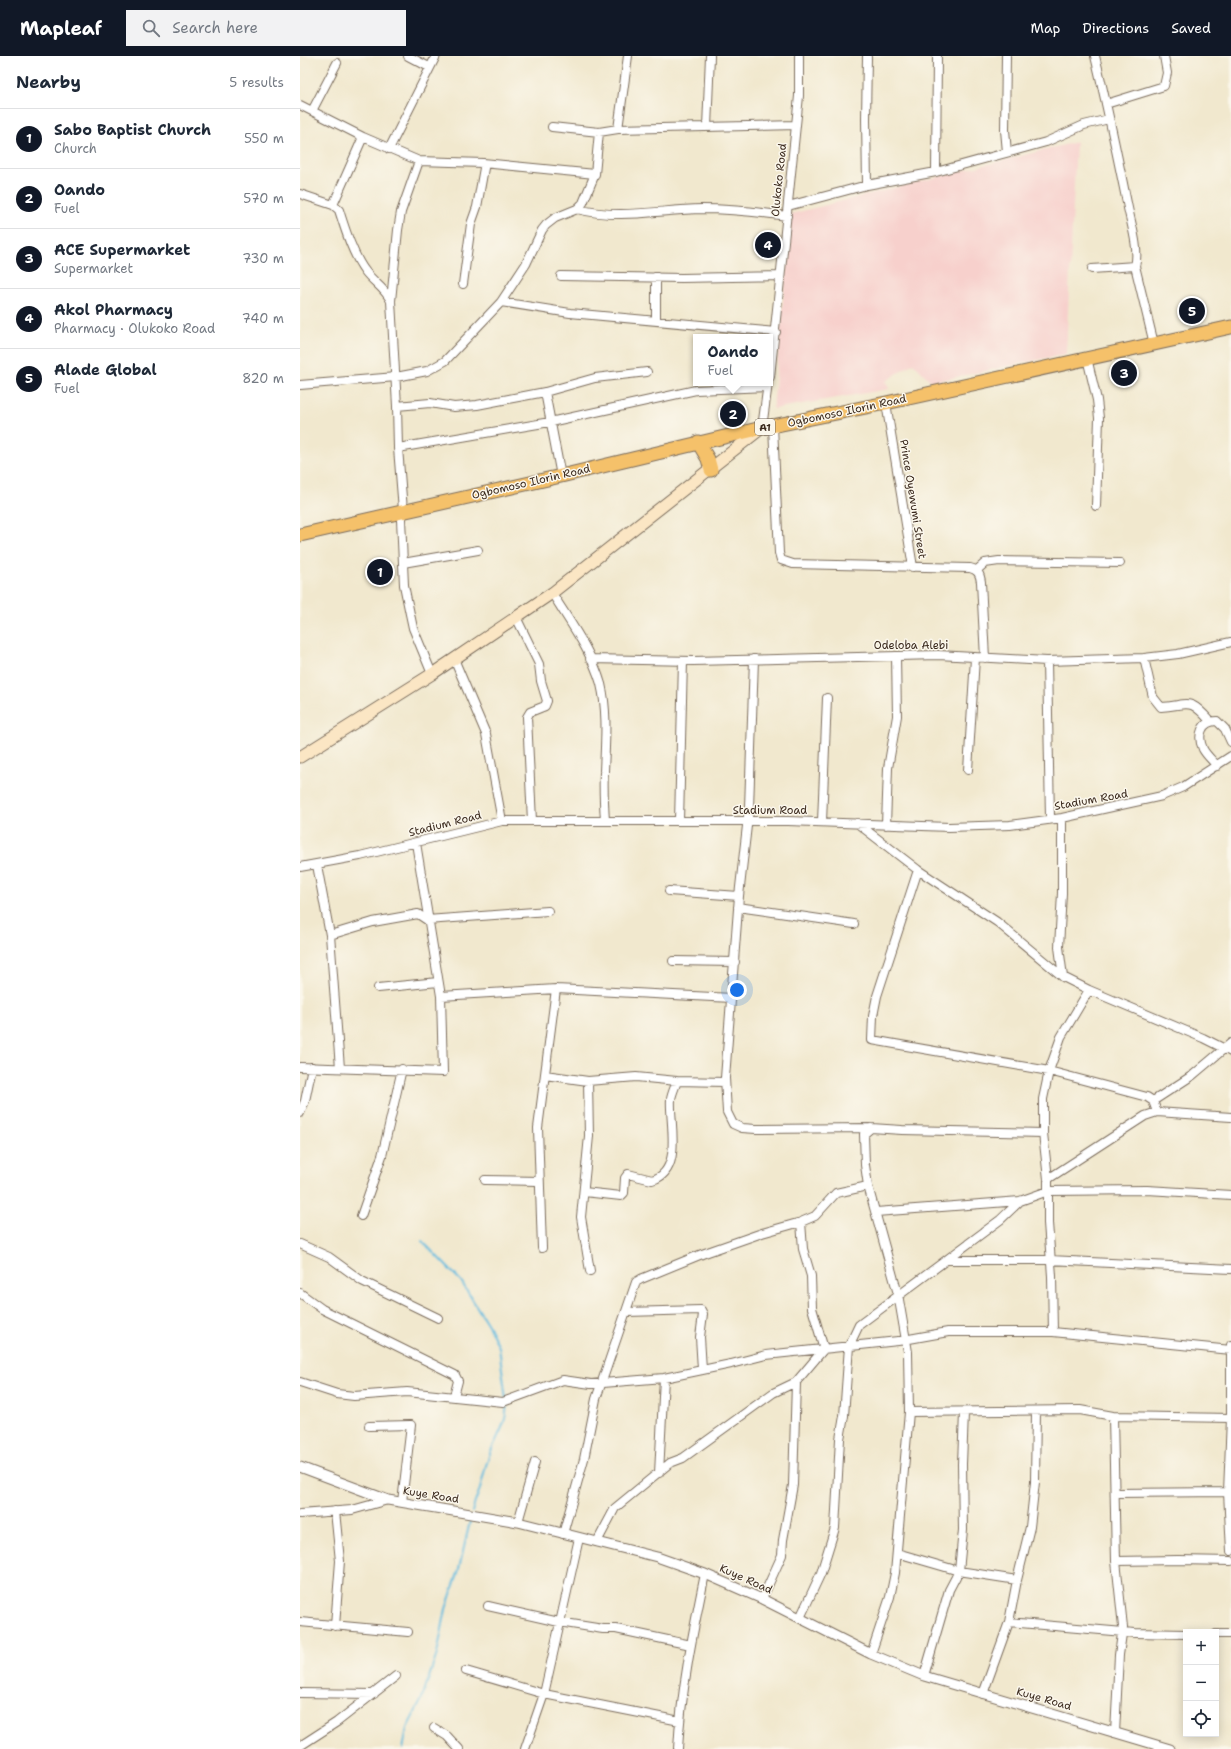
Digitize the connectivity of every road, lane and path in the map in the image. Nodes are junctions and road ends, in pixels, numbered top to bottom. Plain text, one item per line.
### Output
1 (408, 56) edge
2 (436, 56) edge
3 (628, 56) edge
4 (710, 56) edge
5 (799, 56) edge
6 (867, 56) edge
7 (937, 56) edge
8 (1006, 56) edge
9 (1094, 56) edge
10 (1164, 56) edge
11 (337, 63) dead end
12 (430, 67) junction
13 (1106, 104) junction
14 (300, 105) edge
15 (312, 111) junction
16 (1109, 119) junction
17 (796, 125) junction
18 (707, 127) junction
19 (552, 128) dead end
20 (618, 129) junction
21 (599, 132) junction
22 (363, 137) junction
23 (390, 148) junction
24 (1007, 152) junction
25 (419, 161) junction
26 (483, 163) junction
27 (936, 172) junction
28 (595, 174) junction
29 (867, 185) junction
30 (300, 194) edge
31 (333, 205) junction
32 (788, 206) junction
33 (577, 209) junction
34 (787, 216) junction
35 (1135, 266) junction
36 (1092, 269) dead end
37 (561, 276) dead end
38 (780, 276) junction
39 (656, 277) junction
40 (463, 284) dead end
41 (391, 300) junction
42 (501, 302) junction
43 (656, 320) junction
44 (1231, 329) edge
45 (776, 332) junction
46 (1154, 344) junction
47 (773, 354) edge
48 (1087, 358) junction
49 (647, 372) dead end
50 (396, 377) junction
51 (300, 386) edge
52 (754, 386) edge
53 (768, 386) edge
54 (546, 392) junction
55 (886, 403) junction
56 (398, 406) junction
57 (550, 422) junction
58 (767, 427) junction
59 (698, 442) junction
60 (398, 448) junction
61 (711, 470) junction
62 (561, 476) junction
63 (1096, 506) dead end
64 (403, 510) junction
65 (300, 535) edge
66 (478, 550) dead end
67 (403, 563) junction
68 (1120, 563) dead end
69 (913, 567) junction
70 (976, 570) junction
71 (552, 593) junction
72 (516, 617) junction
73 (1231, 642) edge
74 (896, 656) junction
75 (975, 658) junction
76 (985, 658) junction
77 (1144, 658) junction
78 (454, 659) junction
79 (590, 659) junction
80 (754, 659) junction
81 (683, 661) junction
82 (1047, 661) junction
83 (432, 674) junction
84 (827, 698) dead end
85 (1210, 721) junction
86 (1231, 742) edge
87 (1231, 756) edge
88 (300, 757) edge
89 (1217, 766) junction
90 (968, 770) dead end
91 (1050, 818) junction
92 (1062, 818) junction
93 (502, 821) junction
94 (532, 821) junction
95 (605, 821) junction
96 (678, 821) junction
97 (747, 821) junction
98 (822, 822) junction
99 (857, 822) junction
100 (886, 825) junction
101 (416, 843) junction
102 (317, 865) junction
103 (300, 867) edge
104 (918, 870) junction
105 (669, 891) dead end
106 (739, 896) junction
107 (738, 907) junction
108 (548, 910) dead end
109 (427, 920) junction
110 (854, 924) dead end
111 (330, 935) junction
112 (673, 961) dead end
113 (735, 962) junction
114 (1062, 977) junction
115 (438, 982) junction
116 (378, 988) dead end
117 (556, 989) junction
118 (1089, 990) junction
119 (441, 996) junction
120 (732, 998) junction
121 (1231, 1043) edge
122 (1227, 1050) edge
123 (300, 1067) edge
124 (312, 1067) junction
125 (340, 1068) junction
126 (402, 1069) junction
127 (1049, 1071) junction
128 (545, 1075) junction
129 (588, 1081) junction
130 (677, 1081) junction
131 (725, 1082) junction
132 (1153, 1101) junction
133 (1157, 1112) junction
134 (300, 1113) edge
135 (1231, 1117) edge
136 (872, 1128) junction
137 (1043, 1134) junction
138 (1048, 1179) junction
139 (485, 1180) dead end
140 (538, 1181) junction
141 (868, 1186) junction
142 (1048, 1190) junction
143 (584, 1192) junction
144 (1231, 1195) edge
145 (1020, 1200) junction
146 (876, 1212) junction
147 (361, 1216) dead end
148 (801, 1222) junction
149 (300, 1244) edge
150 (542, 1248) dead end
151 (948, 1260) junction
152 (1050, 1260) junction
153 (1231, 1269) edge
154 (590, 1271) dead end
155 (300, 1294) edge
156 (898, 1294) junction
157 (626, 1312) junction
158 (438, 1318) dead end
159 (1054, 1332) junction
160 (906, 1339) junction
161 (849, 1346) junction
162 (1231, 1348) edge
163 (824, 1349) junction
164 (702, 1369) junction
165 (664, 1378) junction
166 (300, 1382) edge
167 (796, 1382) junction
168 (602, 1383) junction
169 (454, 1396) junction
170 (1036, 1411) junction
171 (909, 1412) junction
172 (964, 1413) junction
173 (1113, 1416) junction
174 (1231, 1418) edge
175 (369, 1426) dead end
176 (1231, 1431) edge
177 (535, 1462) dead end
178 (300, 1467) edge
179 (659, 1473) junction
180 (1228, 1492) junction
181 (1115, 1493) junction
182 (388, 1500) junction
183 (402, 1502) junction
184 (335, 1511) junction
185 (300, 1514) edge
186 (1230, 1519) edge
187 (518, 1522) junction
188 (563, 1534) junction
189 (578, 1538) junction
190 (596, 1542) junction
191 (1231, 1550) edge
192 (897, 1553) junction
193 (1116, 1561) junction
194 (1231, 1562) edge
195 (959, 1571) junction
196 (705, 1574) junction
197 (1017, 1580) junction
198 (762, 1599) junction
199 (488, 1606) dead end
200 (800, 1618) junction
201 (300, 1622) edge
202 (559, 1622) junction
203 (1009, 1622) junction
204 (336, 1626) junction
205 (408, 1632) dead end
206 (1123, 1632) junction
207 (1183, 1634) edge
208 (1219, 1634) edge
209 (1231, 1634) edge
210 (690, 1645) junction
211 (871, 1654) junction
212 (466, 1671) dead end
213 (396, 1676) dead end
214 (924, 1676) junction
215 (300, 1693) edge
216 (374, 1694) junction
217 (544, 1694) junction
218 (983, 1694) junction
219 (680, 1721) junction
220 (434, 1728) dead end
221 (1115, 1733) junction
222 (300, 1748) edge
223 (459, 1749) edge
224 (525, 1749) edge
225 (678, 1749) edge
226 (1170, 1749) edge

1 - 12 street
2 - 12 street
3 - 20 street
4 - 18 street
5 - 17 street, Olukoko Road
6 - 29 street
7 - 27 street
8 - 24 street
9 - 13 street
10 - 13 street
11 - 15 street
12 - 23 street
13 - 16 street
14 - 15 street
15 - 22 street
16 - 24 street
16 - 35 street
17 - 18 street
17 - 32 street, Olukoko Road
18 - 20 street
19 - 21 street
20 - 21 street
21 - 28 street
22 - 23 street
22 - 31 street
23 - 25 street
24 - 27 street
25 - 26 street
25 - 41 street
26 - 28 street
26 - 40 street
27 - 29 street
28 - 33 street
29 - 32 street
30 - 31 street
31 - 41 street
32 - 34 street, Olukoko Road
33 - 34 street
33 - 42 street
34 - 38 street, Olukoko Road
35 - 36 street
35 - 46 street
37 - 39 street
38 - 39 street
38 - 45 street, Olukoko Road
39 - 43 street
41 - 50 street
42 - 43 street
42 - 50 street
43 - 45 street
44 - 46 highway, Ogbomoso Ilorin Road / A1
45 - 47 street, Olukoko Road
46 - 48 highway, Ogbomoso Ilorin Road / A1
48 - 55 highway, Ogbomoso Ilorin Road / A1
48 - 63 street
49 - 54 street
50 - 51 street
50 - 56 street
52 - 57 street
53 - 58 street
54 - 56 street
54 - 57 street
55 - 58 highway, Ogbomoso Ilorin Road / A1
55 - 69 street, Prince Oyewumi Street
56 - 60 street
57 - 60 street
57 - 62 street
58 - 59 highway, Ogbomoso Ilorin Road / A1
58 - 61 main road
58 - 69 street
59 - 61 highway
59 - 62 highway, Ogbomoso Ilorin Road / A1
60 - 64 street
61 - 71 main road
62 - 64 highway, Ogbomoso Ilorin Road / A1
64 - 65 highway, Ogbomoso Ilorin Road / A1
64 - 67 street
66 - 67 street
67 - 83 street
68 - 70 street
69 - 70 street, Prince Oyewumi Street
70 - 76 street
71 - 72 main road
71 - 79 street
72 - 78 main road
72 - 94 street
73 - 77 street, Odeloba Alebi
74 - 75 street, Odeloba Alebi
74 - 80 street, Odeloba Alebi
74 - 100 street
75 - 76 street, Odeloba Alebi
75 - 90 street
76 - 82 street, Odeloba Alebi
77 - 82 street, Odeloba Alebi
77 - 85 street
78 - 83 main road
78 - 93 street
79 - 81 street, Odeloba Alebi
79 - 95 street
80 - 81 street, Odeloba Alebi
80 - 97 street
81 - 96 street
82 - 91 street
83 - 88 main road
84 - 98 street
85 - 86 street
85 - 89 street
87 - 89 street, Stadium Road
89 - 92 street, Stadium Road
91 - 92 street, Stadium Road
91 - 100 street, Stadium Road
92 - 114 street
93 - 94 street, Stadium Road
93 - 101 street, Stadium Road
94 - 95 street, Stadium Road
95 - 96 street, Stadium Road
96 - 97 street, Stadium Road
97 - 98 street, Stadium Road
97 - 106 street
98 - 99 street, Stadium Road
99 - 100 street, Stadium Road
99 - 104 street
101 - 102 street, Stadium Road
101 - 109 street
102 - 103 street, Stadium Road
102 - 111 street
104 - 114 street
104 - 127 street
105 - 106 street
106 - 107 street
107 - 110 street
107 - 113 street
108 - 109 street
109 - 111 street
109 - 115 street
111 - 125 street
112 - 113 street
113 - 120 street
114 - 118 street
115 - 116 street
115 - 119 street
117 - 119 street
117 - 120 street
117 - 128 street
118 - 122 street
118 - 127 street
119 - 126 street
120 - 131 street
121 - 122 street
122 - 132 street
123 - 124 street
124 - 125 street
124 - 134 street
125 - 126 street
126 - 147 street
127 - 132 street
127 - 137 street
128 - 129 street
128 - 140 street
129 - 130 street
129 - 143 street
130 - 131 street
130 - 143 street
131 - 136 street
132 - 133 street
133 - 135 street
133 - 138 street
136 - 137 street
136 - 141 street
137 - 138 street
138 - 142 street
139 - 140 street
140 - 150 street
141 - 146 street
141 - 148 street
142 - 144 street
142 - 145 street
142 - 152 street
143 - 154 street
145 - 146 street
145 - 151 street
146 - 156 street
148 - 157 street
148 - 163 street
149 - 158 street
151 - 152 street
151 - 156 street
152 - 153 street
152 - 159 street
155 - 169 street
156 - 160 street
156 - 161 street
157 - 164 street
157 - 168 street
159 - 160 street
159 - 162 street
160 - 161 street
160 - 171 street
161 - 163 street
161 - 200 street
162 - 174 street
163 - 164 street
163 - 167 street
164 - 165 street
165 - 168 street
165 - 179 street
166 - 169 street
167 - 179 street
167 - 198 street
168 - 169 street
168 - 188 street
170 - 172 street
170 - 173 street
170 - 197 street
171 - 172 street
171 - 192 street
172 - 195 street
173 - 174 street
173 - 181 street
174 - 176 street
175 - 183 street
176 - 180 street
177 - 187 street
178 - 182 street, Kuye Road
179 - 190 street
180 - 181 street
180 - 186 street
181 - 193 street
182 - 183 street, Kuye Road
182 - 184 street
183 - 187 street, Kuye Road
184 - 185 street
184 - 204 street
186 - 191 street
187 - 188 street, Kuye Road
188 - 189 street, Kuye Road
189 - 190 street, Kuye Road
189 - 202 street
190 - 196 street, Kuye Road
192 - 195 street
192 - 211 street
193 - 194 street
193 - 206 street
195 - 197 street
195 - 214 street
196 - 198 street, Kuye Road
196 - 210 street
197 - 203 street
198 - 200 street, Kuye Road
199 - 202 street
200 - 211 street, Kuye Road
201 - 204 street
202 - 210 street
202 - 217 street
203 - 206 street
203 - 218 street
204 - 205 street
206 - 207 street
206 - 221 street
208 - 209 street
210 - 219 street
211 - 214 street, Kuye Road
212 - 217 street
213 - 216 street
214 - 218 street, Kuye Road
215 - 216 street
216 - 222 street
217 - 219 street
217 - 224 street
218 - 221 street, Kuye Road
219 - 225 street
220 - 223 street
221 - 226 street, Kuye Road

